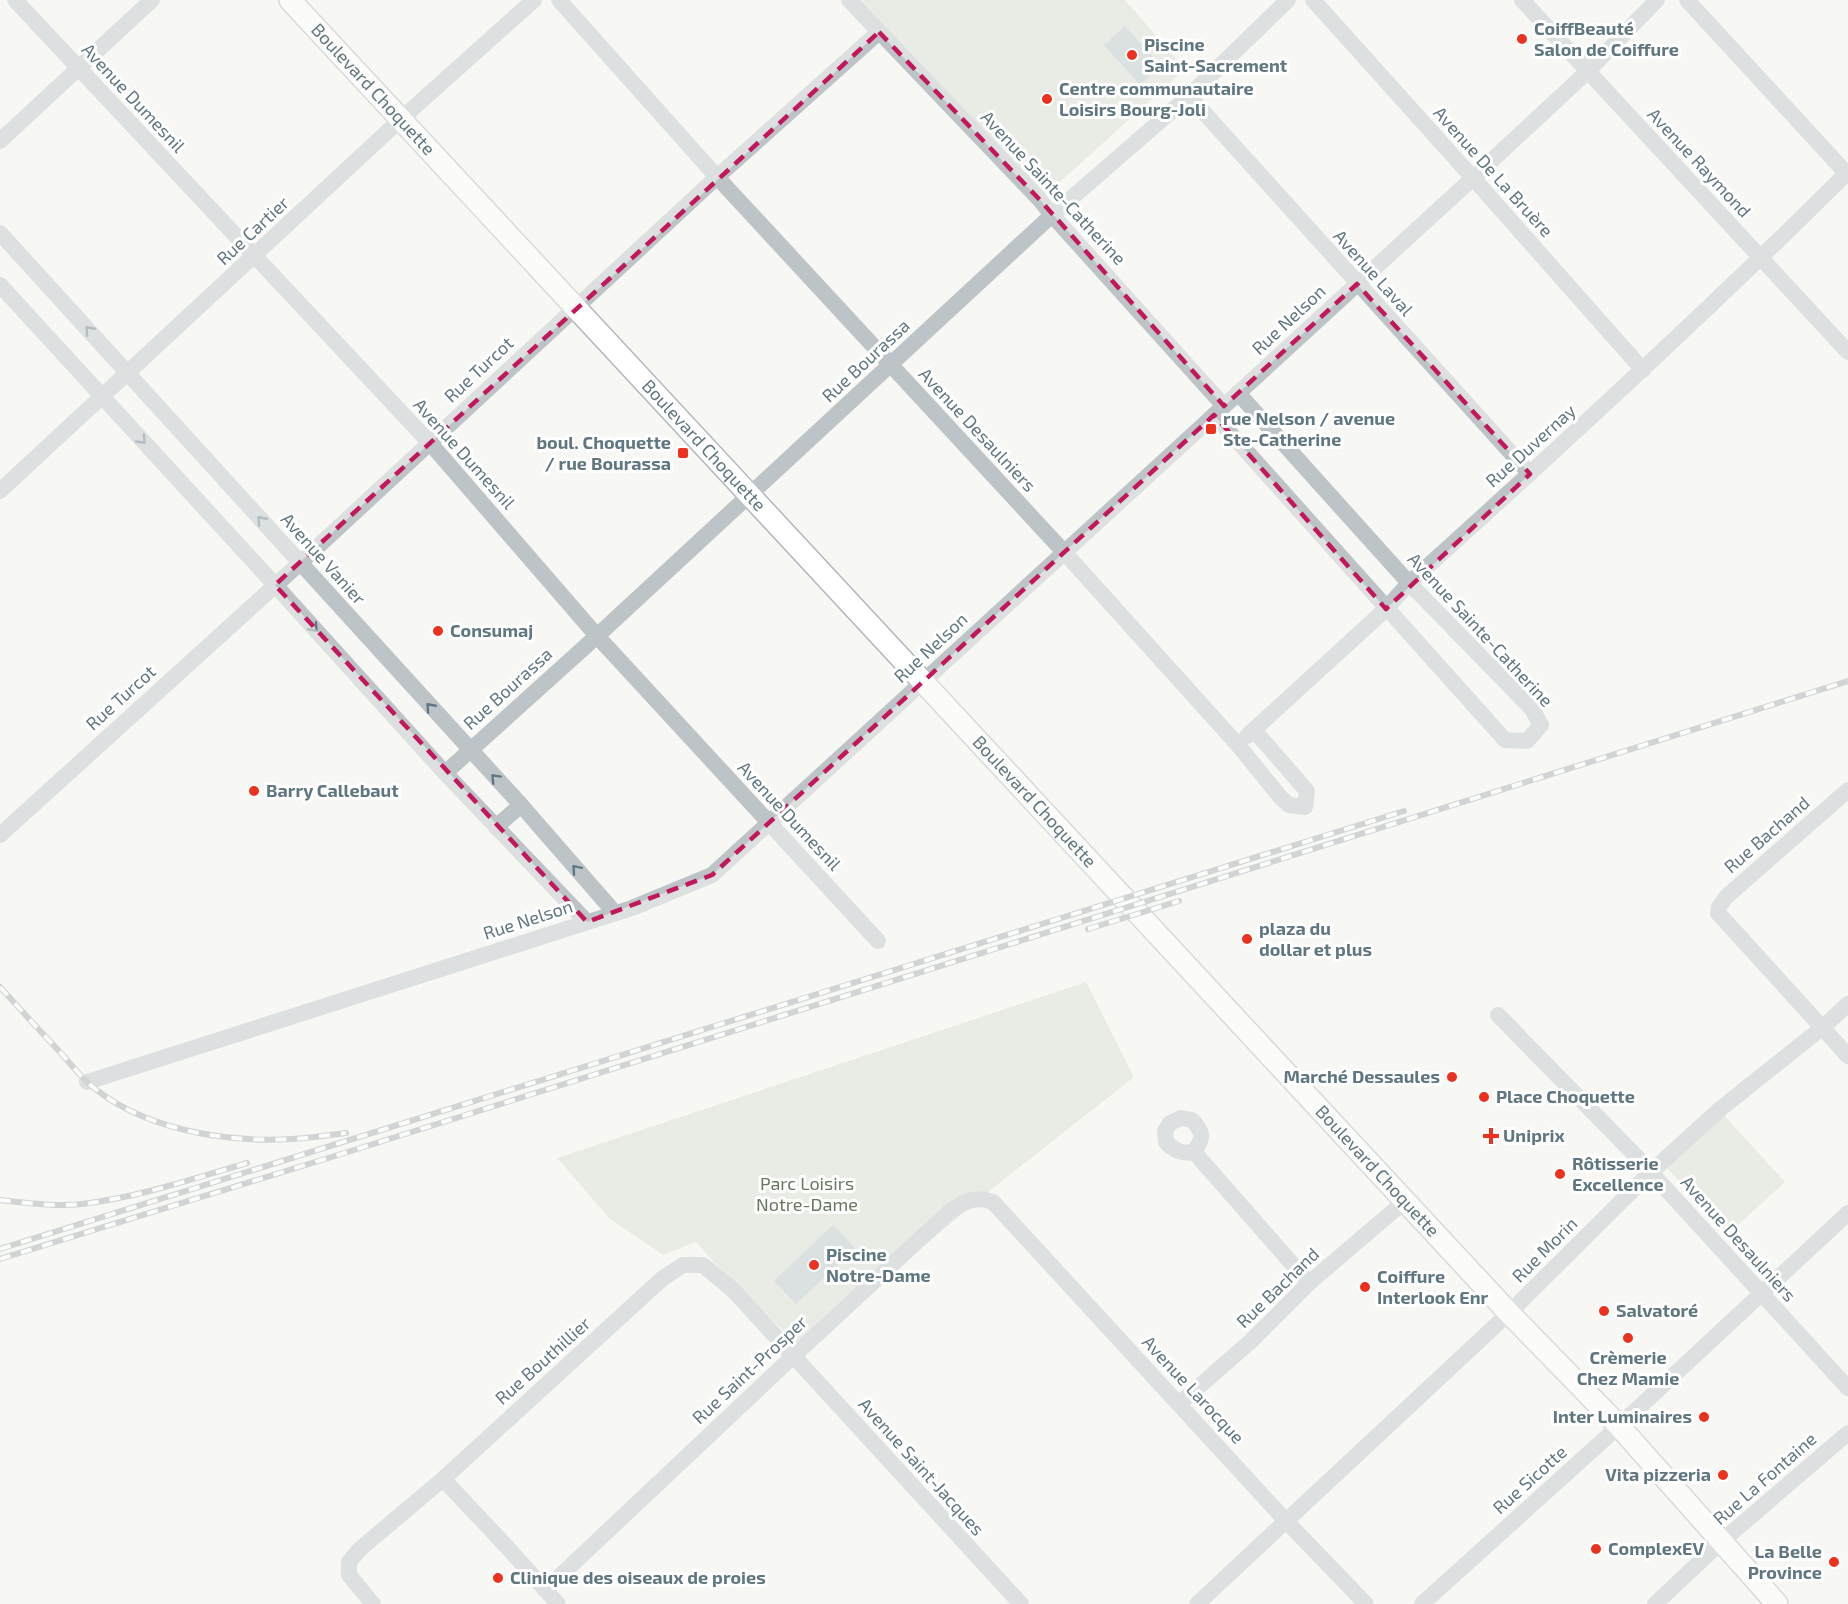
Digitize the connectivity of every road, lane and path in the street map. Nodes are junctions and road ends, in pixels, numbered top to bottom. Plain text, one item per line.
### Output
1 (15, 0) edge
2 (152, 0) edge
3 (290, 0) edge
4 (534, 0) edge
5 (559, 0) edge
6 (849, 0) edge
7 (1288, 0) edge
8 (1313, 0) edge
9 (1522, 0) edge
10 (1657, 0) edge
11 (1687, 0) edge
12 (879, 32) junction
13 (78, 68) junction
14 (1588, 71) junction
15 (1189, 96) junction
16 (401, 119) junction
17 (0, 141) edge
18 (1847, 173) edge
19 (717, 177) junction
20 (1473, 178) junction
21 (1052, 215) junction
22 (0, 233) edge
23 (254, 256) junction
24 (1761, 258) junction
25 (1357, 284) junction
26 (0, 285) edge
27 (575, 308) junction
28 (1848, 352) edge
29 (891, 366) junction
30 (1643, 370) junction
31 (129, 373) junction
32 (1238, 393) junction
33 (102, 397) junction
34 (1219, 410) junction
35 (430, 443) junction
36 (1530, 474) junction
37 (0, 491) edge
38 (749, 496) junction
39 (1065, 552) junction
40 (300, 563) junction
41 (1409, 583) junction
42 (275, 585) junction
43 (1386, 609) junction
44 (597, 636) junction
45 (923, 682) junction
46 (1254, 730) junction
47 (1238, 745) junction
48 (470, 750) junction
49 (445, 773) junction
50 (1848, 790) edge
51 (520, 805) junction
52 (769, 824) junction
53 (496, 827) junction
54 (0, 835) edge
55 (615, 913) junction
56 (587, 922) junction
57 (878, 941) dead end
58 (1848, 1004) edge
59 (1498, 1015) dead end
60 (1823, 1027) junction
61 (1848, 1056) edge
62 (87, 1082) dead end
63 (1194, 1152) dead end
64 (1651, 1172) junction
65 (1405, 1201) junction
66 (993, 1202) joint
67 (1848, 1212) edge
68 (1309, 1283) junction
69 (1762, 1293) junction
70 (1509, 1313) junction
71 (793, 1356) junction
72 (1848, 1388) edge
73 (1179, 1404) junction
74 (1619, 1425) junction
75 (1848, 1433) edge
76 (443, 1479) junction
77 (1287, 1521) junction
78 (1721, 1542) junction
79 (545, 1590) junction
80 (369, 1599) edge
81 (558, 1604) edge
82 (1021, 1604) edge
83 (1197, 1604) edge
84 (1366, 1604) edge
85 (1422, 1604) edge
86 (1655, 1604) edge
87 (1777, 1604) edge

1 - 13 street, Avenue Dumesnil
2 - 13 street
3 - 16 main road, Boulevard Choquette
4 - 16 street, Rue Cartier
5 - 19 street, Avenue Desaulniers
6 - 12 street, Avenue Sainte-Catherine
7 - 15 street, Rue Bourassa
8 - 20 street, Avenue De La Bruère
9 - 14 street, Avenue Raymond
10 - 14 street, Rue Nelson
11 - 18 street
12 - 19 street, Rue Turcot
12 - 21 street, Avenue Sainte-Catherine
13 - 17 street
13 - 23 street, Avenue Dumesnil
14 - 20 street, Rue Nelson
14 - 24 street, Avenue Raymond
15 - 21 street, Rue Bourassa
15 - 25 street, Avenue Laval
16 - 23 street, Rue Cartier
16 - 27 main road, Boulevard Choquette
18 - 24 street, Rue Duvernay
19 - 27 street, Rue Turcot
19 - 29 street, Avenue Desaulniers
20 - 25 street, Rue Nelson
20 - 30 street, Avenue De La Bruère
21 - 29 street, Rue Bourassa
21 - 34 street, Avenue Sainte-Catherine
31 -> 22 street, Avenue Vanier
23 - 31 street, Rue Cartier
23 - 35 street, Avenue Dumesnil
24 - 28 street, Avenue Raymond
24 - 30 street, Rue Duvernay
25 - 32 street, Rue Nelson
25 - 36 street, Avenue Laval
26 - 33 street
27 - 35 street, Rue Turcot
27 - 38 main road, Boulevard Choquette
29 - 38 street, Rue Bourassa
29 - 39 street, Avenue Desaulniers
30 - 36 street, Rue Duvernay
31 - 33 street, Rue Cartier
40 -> 31 street, Avenue Vanier
32 - 34 street, Rue Nelson
32 - 41 street, Avenue Sainte-Catherine
33 - 37 street, Rue Cartier
33 -> 42 street
34 - 39 street, Rue Nelson
34 - 43 street, Avenue Sainte-Catherine
35 - 40 street, Rue Turcot
35 - 44 street, Avenue Dumesnil
36 - 41 street, Rue Duvernay
38 - 44 street, Rue Bourassa
38 - 45 main road, Boulevard Choquette
39 - 45 street, Rue Nelson
39 - 47 street, Avenue Desaulniers
40 - 42 street, Rue Turcot
48 -> 40 street, Avenue Vanier
41 - 43 street, Rue Duvernay
41 - 43 street, Avenue Sainte-Catherine
42 -> 49 street
42 - 54 street, Rue Turcot
43 - 46 street, Rue Duvernay
44 - 48 street, Rue Bourassa
44 - 52 street, Avenue Dumesnil
45 - 52 street, Rue Nelson
45 - 65 main road, Boulevard Choquette
46 - 47 street, Rue Duvernay
46 - 47 street, Avenue Desaulniers
48 - 49 street, Rue Bourassa
51 -> 48 street, Avenue Vanier
49 - 53 street
50 - 60 street, Rue Bachand
51 - 53 street
55 -> 51 street, Avenue Vanier
52 - 55 street, Rue Nelson
52 - 57 street, Avenue Dumesnil
53 - 56 street
55 - 56 street, Rue Nelson
56 - 62 street, Rue Nelson
58 - 60 street, Rue Morin
59 - 64 street, Avenue Desaulniers
60 - 61 street
60 - 64 street, Rue Morin
63 - 68 street
64 - 69 street, Avenue Desaulniers
64 - 70 street, Rue Morin
65 - 68 street, Rue Bachand
65 - 70 main road, Boulevard Choquette
66 - 71 street, Rue Saint-Prosper
66 - 73 street, Avenue Larocque
67 - 69 street, Rue Sicotte
68 - 73 street, Rue Bachand
69 - 72 street, Avenue Desaulniers
69 - 74 street, Rue Sicotte
70 - 74 main road, Boulevard Choquette
70 - 77 street, Rue Morin
71 - 76 street, Rue Bouthillier
71 - 79 street, Rue Saint-Prosper
71 - 82 street, Avenue Saint-Jacques
73 - 77 street, Avenue Larocque
74 - 78 main road, Boulevard Choquette
74 - 85 street, Rue Sicotte
75 - 78 street, Rue La Fontaine
76 - 79 street
76 - 80 street, Rue Bouthillier
77 - 83 street, Rue Morin
77 - 84 street, Avenue Larocque
78 - 86 street, Rue La Fontaine
78 - 87 main road, Boulevard Choquette
79 - 81 street

